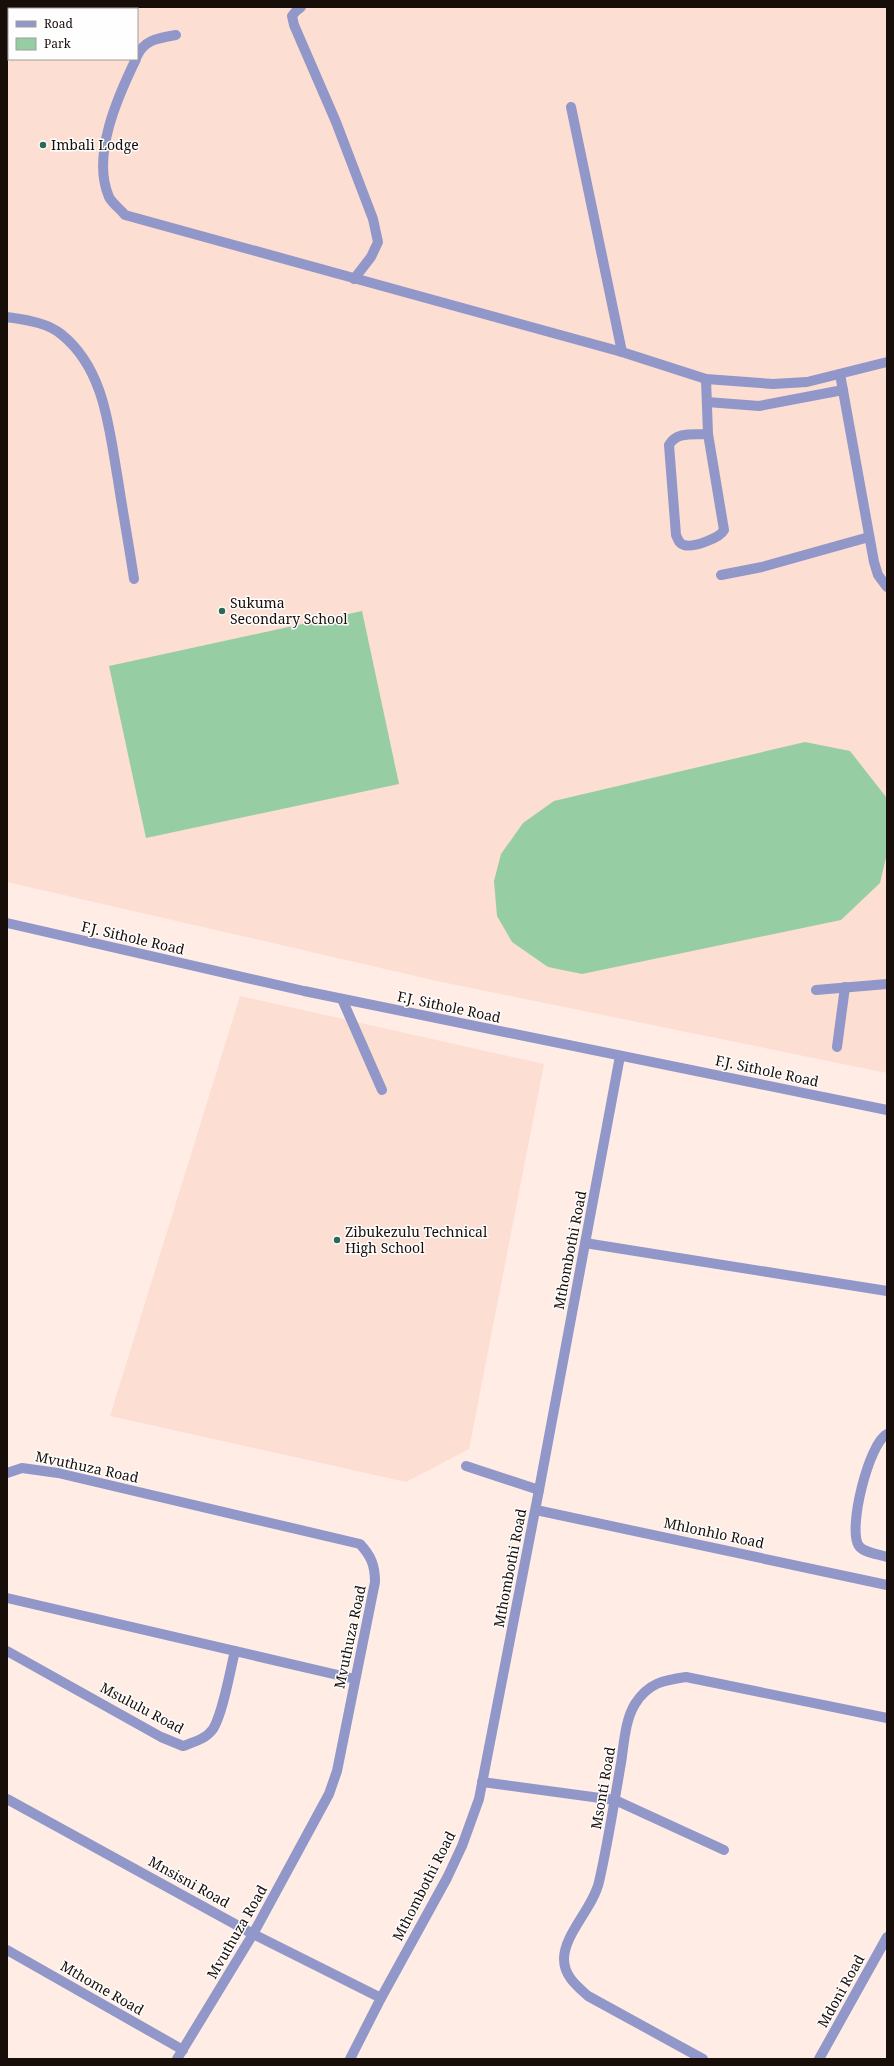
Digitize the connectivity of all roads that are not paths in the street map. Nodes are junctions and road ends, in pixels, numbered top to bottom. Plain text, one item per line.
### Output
1 (302, 7) edge
2 (176, 35) dead end
3 (138, 53) edge
4 (136, 60) edge
5 (571, 106) dead end
6 (354, 279) junction
7 (7, 317) edge
8 (622, 352) junction
9 (887, 362) edge
10 (840, 374) junction
11 (706, 379) junction
12 (843, 390) junction
13 (707, 402) junction
14 (708, 434) junction
15 (869, 537) junction
16 (721, 575) dead end
17 (134, 579) dead end
18 (887, 587) edge
19 (7, 923) edge
20 (887, 984) edge
21 (844, 987) junction
22 (816, 990) dead end
23 (342, 999) junction
24 (837, 1047) dead end
25 (620, 1056) junction
26 (382, 1090) dead end
27 (887, 1110) edge
28 (585, 1243) junction
29 (887, 1291) edge
30 (887, 1434) edge
31 (466, 1466) dead end
32 (7, 1473) edge
33 (540, 1490) junction
34 (536, 1510) junction
35 (887, 1557) edge
36 (887, 1585) edge
37 (7, 1598) edge
38 (7, 1651) edge
39 (235, 1651) junction
40 (355, 1679) junction
41 (887, 1718) edge
42 (482, 1782) junction
43 (7, 1799) edge
44 (615, 1800) junction
45 (724, 1850) dead end
46 (254, 1934) junction
47 (887, 1937) edge
48 (7, 1950) edge
49 (380, 1998) junction
50 (180, 2055) edge
51 (350, 2059) edge
52 (703, 2059) edge
53 (819, 2059) edge

1 - 6 street
2 - 3 street
4 - 6 street
5 - 8 street
6 - 8 street
7 - 17 street
8 - 11 street
9 - 10 street
10 - 11 street
10 - 12 street
11 - 13 street
12 - 13 street
12 - 15 street
13 - 14 street
14 - 14 street
15 - 16 street
15 - 18 street
19 - 23 street, F.J. Sithole Road
20 - 21 street
21 - 22 street
21 - 24 street
23 - 25 street, F.J. Sithole Road
23 - 26 street
25 - 27 street, F.J. Sithole Road
25 - 28 street, Mthombothi Road
28 - 29 street
28 - 33 street, Mthombothi Road
30 - 35 street
31 - 33 street
32 - 40 street, Mvuthuza Road
33 - 34 street, Mthombothi Road
34 - 36 street, Mhlonhlo Road
34 - 42 street, Mthombothi Road
37 - 39 street
38 - 39 street, Msululu Road
39 - 40 street
40 - 46 street, Mvuthuza Road
41 - 44 street, Msonti Road
42 - 44 street
42 - 49 street, Mthombothi Road
43 - 46 street, Mnsisni Road
44 - 45 street
44 - 52 street, Msonti Road
46 - 49 street, Mnsisni Road
46 - 50 street, Mvuthuza Road
47 - 53 street, Mdoni Road
48 - 50 street, Mthome Road
49 - 51 street, Mthombothi Road

